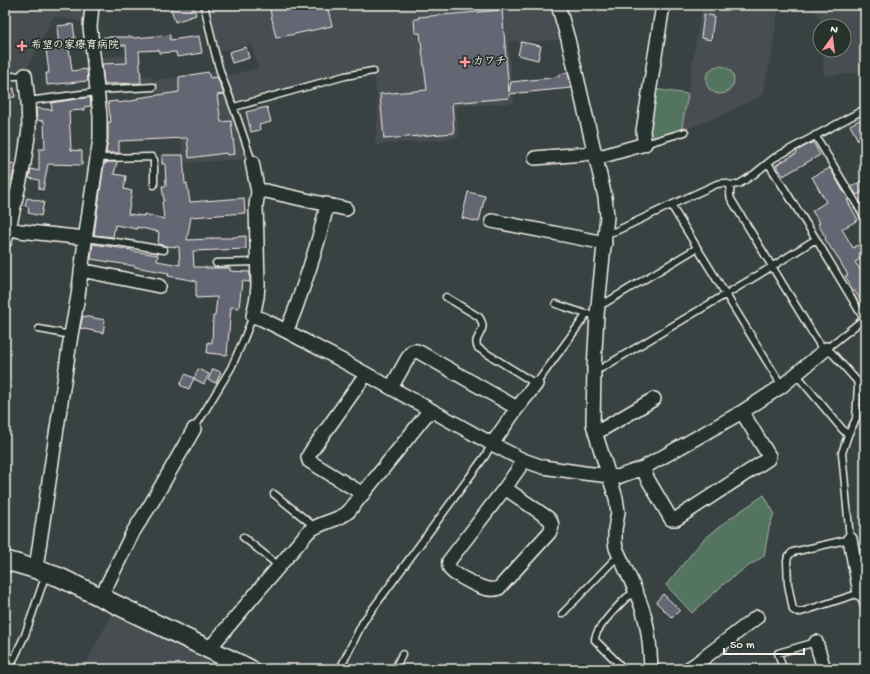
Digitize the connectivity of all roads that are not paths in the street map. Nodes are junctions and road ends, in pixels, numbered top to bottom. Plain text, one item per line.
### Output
1 (92, 5) edge
2 (204, 5) edge
3 (558, 5) edge
4 (663, 5) edge
5 (373, 71) dead end
6 (25, 75) joint
7 (5, 77) edge
8 (153, 87) dead end
9 (97, 91) junction
10 (28, 101) junction
11 (234, 107) junction
12 (865, 109) edge
13 (685, 132) dead end
14 (815, 135) junction
15 (645, 144) junction
16 (595, 155) junction
17 (97, 158) junction
18 (535, 158) dead end
19 (252, 162) joint
20 (768, 162) junction
21 (154, 185) dead end
22 (731, 185) junction
23 (258, 192) junction
24 (327, 204) junction
25 (671, 205) junction
26 (346, 209) dead end
27 (865, 218) edge
28 (492, 221) dead end
29 (7, 228) edge
30 (605, 237) junction
31 (85, 238) junction
32 (816, 239) junction
33 (5, 241) edge
34 (697, 248) junction
35 (164, 250) dead end
36 (258, 262) junction
37 (216, 263) dead end
38 (773, 266) junction
39 (81, 270) junction
40 (159, 286) dead end
41 (726, 294) junction
42 (446, 297) dead end
43 (556, 304) dead end
44 (594, 311) junction
45 (253, 316) junction
46 (865, 318) edge
47 (39, 329) dead end
48 (286, 330) junction
49 (71, 335) junction
50 (826, 349) junction
51 (594, 369) junction
52 (366, 374) junction
53 (796, 374) junction
54 (536, 384) junction
55 (782, 386) junction
56 (391, 388) junction
57 (654, 399) dead end
58 (517, 408) junction
59 (430, 410) junction
60 (742, 412) junction
61 (194, 429) joint
62 (595, 432) junction
63 (848, 435) junction
64 (492, 444) junction
65 (523, 460) junction
66 (643, 468) junction
67 (610, 476) junction
68 (505, 488) junction
69 (274, 494) dead end
70 (362, 494) junction
71 (313, 528) junction
72 (243, 537) dead end
73 (850, 539) junction
74 (620, 556) junction
75 (5, 560) edge
76 (279, 566) junction
77 (41, 570) junction
78 (636, 592) junction
79 (862, 593) edge
80 (101, 597) junction
81 (865, 610) edge
82 (562, 614) dead end
83 (757, 617) dead end
84 (816, 642) joint
85 (209, 649) junction
86 (402, 654) dead end
87 (9, 669) edge
88 (250, 669) edge
89 (340, 669) edge
90 (395, 669) edge
91 (624, 669) edge
92 (651, 669) edge
93 (688, 669) edge
94 (783, 669) edge
95 (824, 669) edge

1 - 9 street
2 - 11 lane
3 - 16 street
4 - 15 street
5 - 11 lane
6 - 7 lane
6 - 10 street
8 - 9 lane
9 - 10 lane
9 - 17 street
10 - 29 street
11 - 19 lane
12 - 14 lane
13 - 15 lane
14 - 20 lane
14 - 27 lane
15 - 16 street
16 - 18 street
16 - 30 street
17 - 21 lane
17 - 31 street
19 - 23 street
20 - 22 lane
20 - 32 lane
22 - 25 lane
22 - 38 lane
23 - 24 street
23 - 36 street
24 - 26 street
24 - 48 street
25 - 30 lane
25 - 34 lane
28 - 30 street
29 - 31 street
29 - 33 street
30 - 44 street
31 - 35 lane
31 - 39 street
32 - 38 lane
32 - 46 lane
34 - 41 lane
34 - 44 lane
36 - 37 lane
36 - 45 street
38 - 41 lane
38 - 50 lane
39 - 40 street
39 - 49 street
41 - 51 lane
41 - 55 lane
42 - 54 lane
43 - 44 lane
44 - 51 street
44 - 54 lane
45 - 48 street
45 - 61 lane
46 - 50 lane
47 - 49 lane
48 - 52 street
49 - 77 street
50 - 53 street
50 - 63 lane
51 - 62 street
52 - 56 street
52 - 70 street
53 - 55 street
53 - 63 lane
54 - 58 street
55 - 60 street
56 - 58 street
56 - 59 street
57 - 62 street
58 - 64 street
59 - 64 street
59 - 70 street
60 - 66 street
60 - 66 street
61 - 80 street
62 - 67 street
63 - 73 lane
64 - 65 street
64 - 89 lane
65 - 67 street
65 - 68 street
66 - 67 street
67 - 74 street
68 - 68 street
69 - 71 lane
70 - 71 street
71 - 76 street
72 - 76 lane
73 - 79 street
73 - 79 lane
74 - 78 street
74 - 82 lane
75 - 77 street
76 - 85 street
77 - 80 street
77 - 87 lane
78 - 91 lane
78 - 92 street
79 - 81 lane
80 - 85 street
83 - 93 street
84 - 94 lane
84 - 95 street
85 - 88 street
86 - 90 lane

